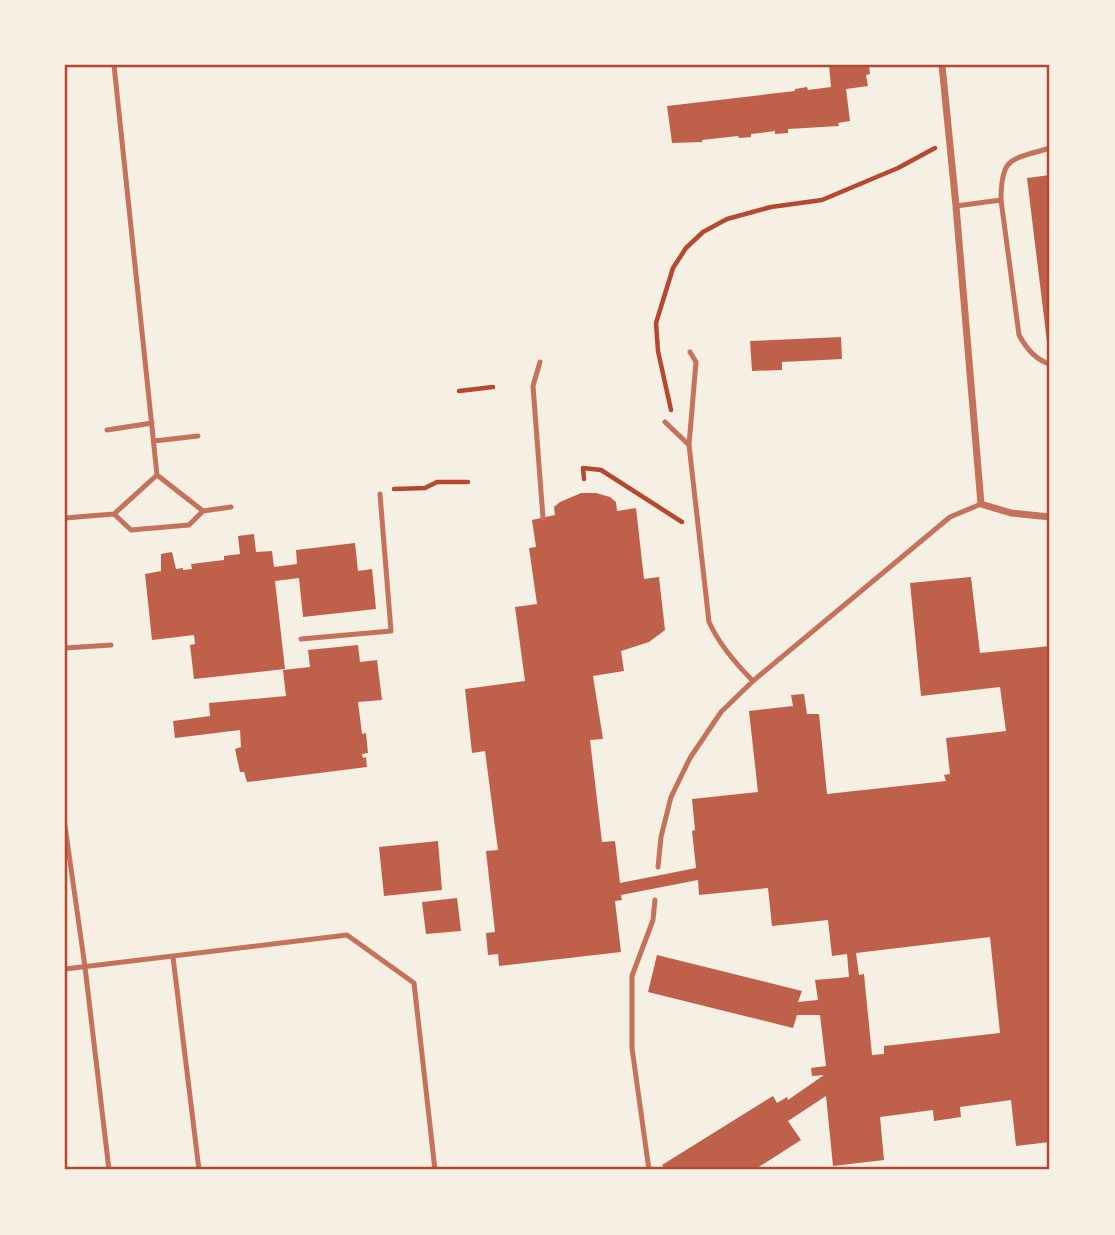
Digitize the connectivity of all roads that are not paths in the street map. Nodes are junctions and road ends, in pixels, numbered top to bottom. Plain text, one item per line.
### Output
1 (114, 65) edge
2 (942, 65) edge
3 (1050, 148) edge
4 (1001, 200) junction
5 (956, 206) junction
6 (690, 352) dead end
7 (540, 362) dead end
8 (1050, 364) edge
9 (665, 422) dead end
10 (152, 423) junction
11 (107, 430) dead end
12 (198, 436) dead end
13 (153, 441) junction
14 (689, 445) junction
15 (157, 475) junction
16 (380, 494) dead end
17 (981, 504) junction
18 (231, 507) dead end
19 (203, 512) junction
20 (114, 514) junction
21 (1050, 517) edge
22 (65, 518) edge
23 (543, 518) dead end
24 (301, 639) dead end
25 (111, 645) dead end
26 (65, 648) edge
27 (753, 681) junction
28 (65, 826) edge
29 (658, 867) dead end
30 (655, 900) dead end
31 (173, 957) junction
32 (85, 967) junction
33 (65, 969) edge
34 (110, 1170) edge
35 (199, 1170) edge
36 (435, 1170) edge
37 (649, 1170) edge

1 - 10 lane
2 - 5 street
3 - 4 lane
4 - 5 lane
4 - 8 lane
5 - 17 street
6 - 14 lane
7 - 23 lane
9 - 14 lane
10 - 11 lane
10 - 13 lane
12 - 13 lane
13 - 15 lane
14 - 27 lane
15 - 19 lane
15 - 20 lane
16 - 24 lane
17 - 21 street
17 - 27 lane
18 - 19 lane
19 - 20 lane
20 - 22 lane
25 - 26 lane
27 - 29 lane
28 - 32 lane
30 - 37 lane
31 - 32 lane
31 - 35 lane
31 - 36 lane
32 - 33 lane
32 - 34 lane

